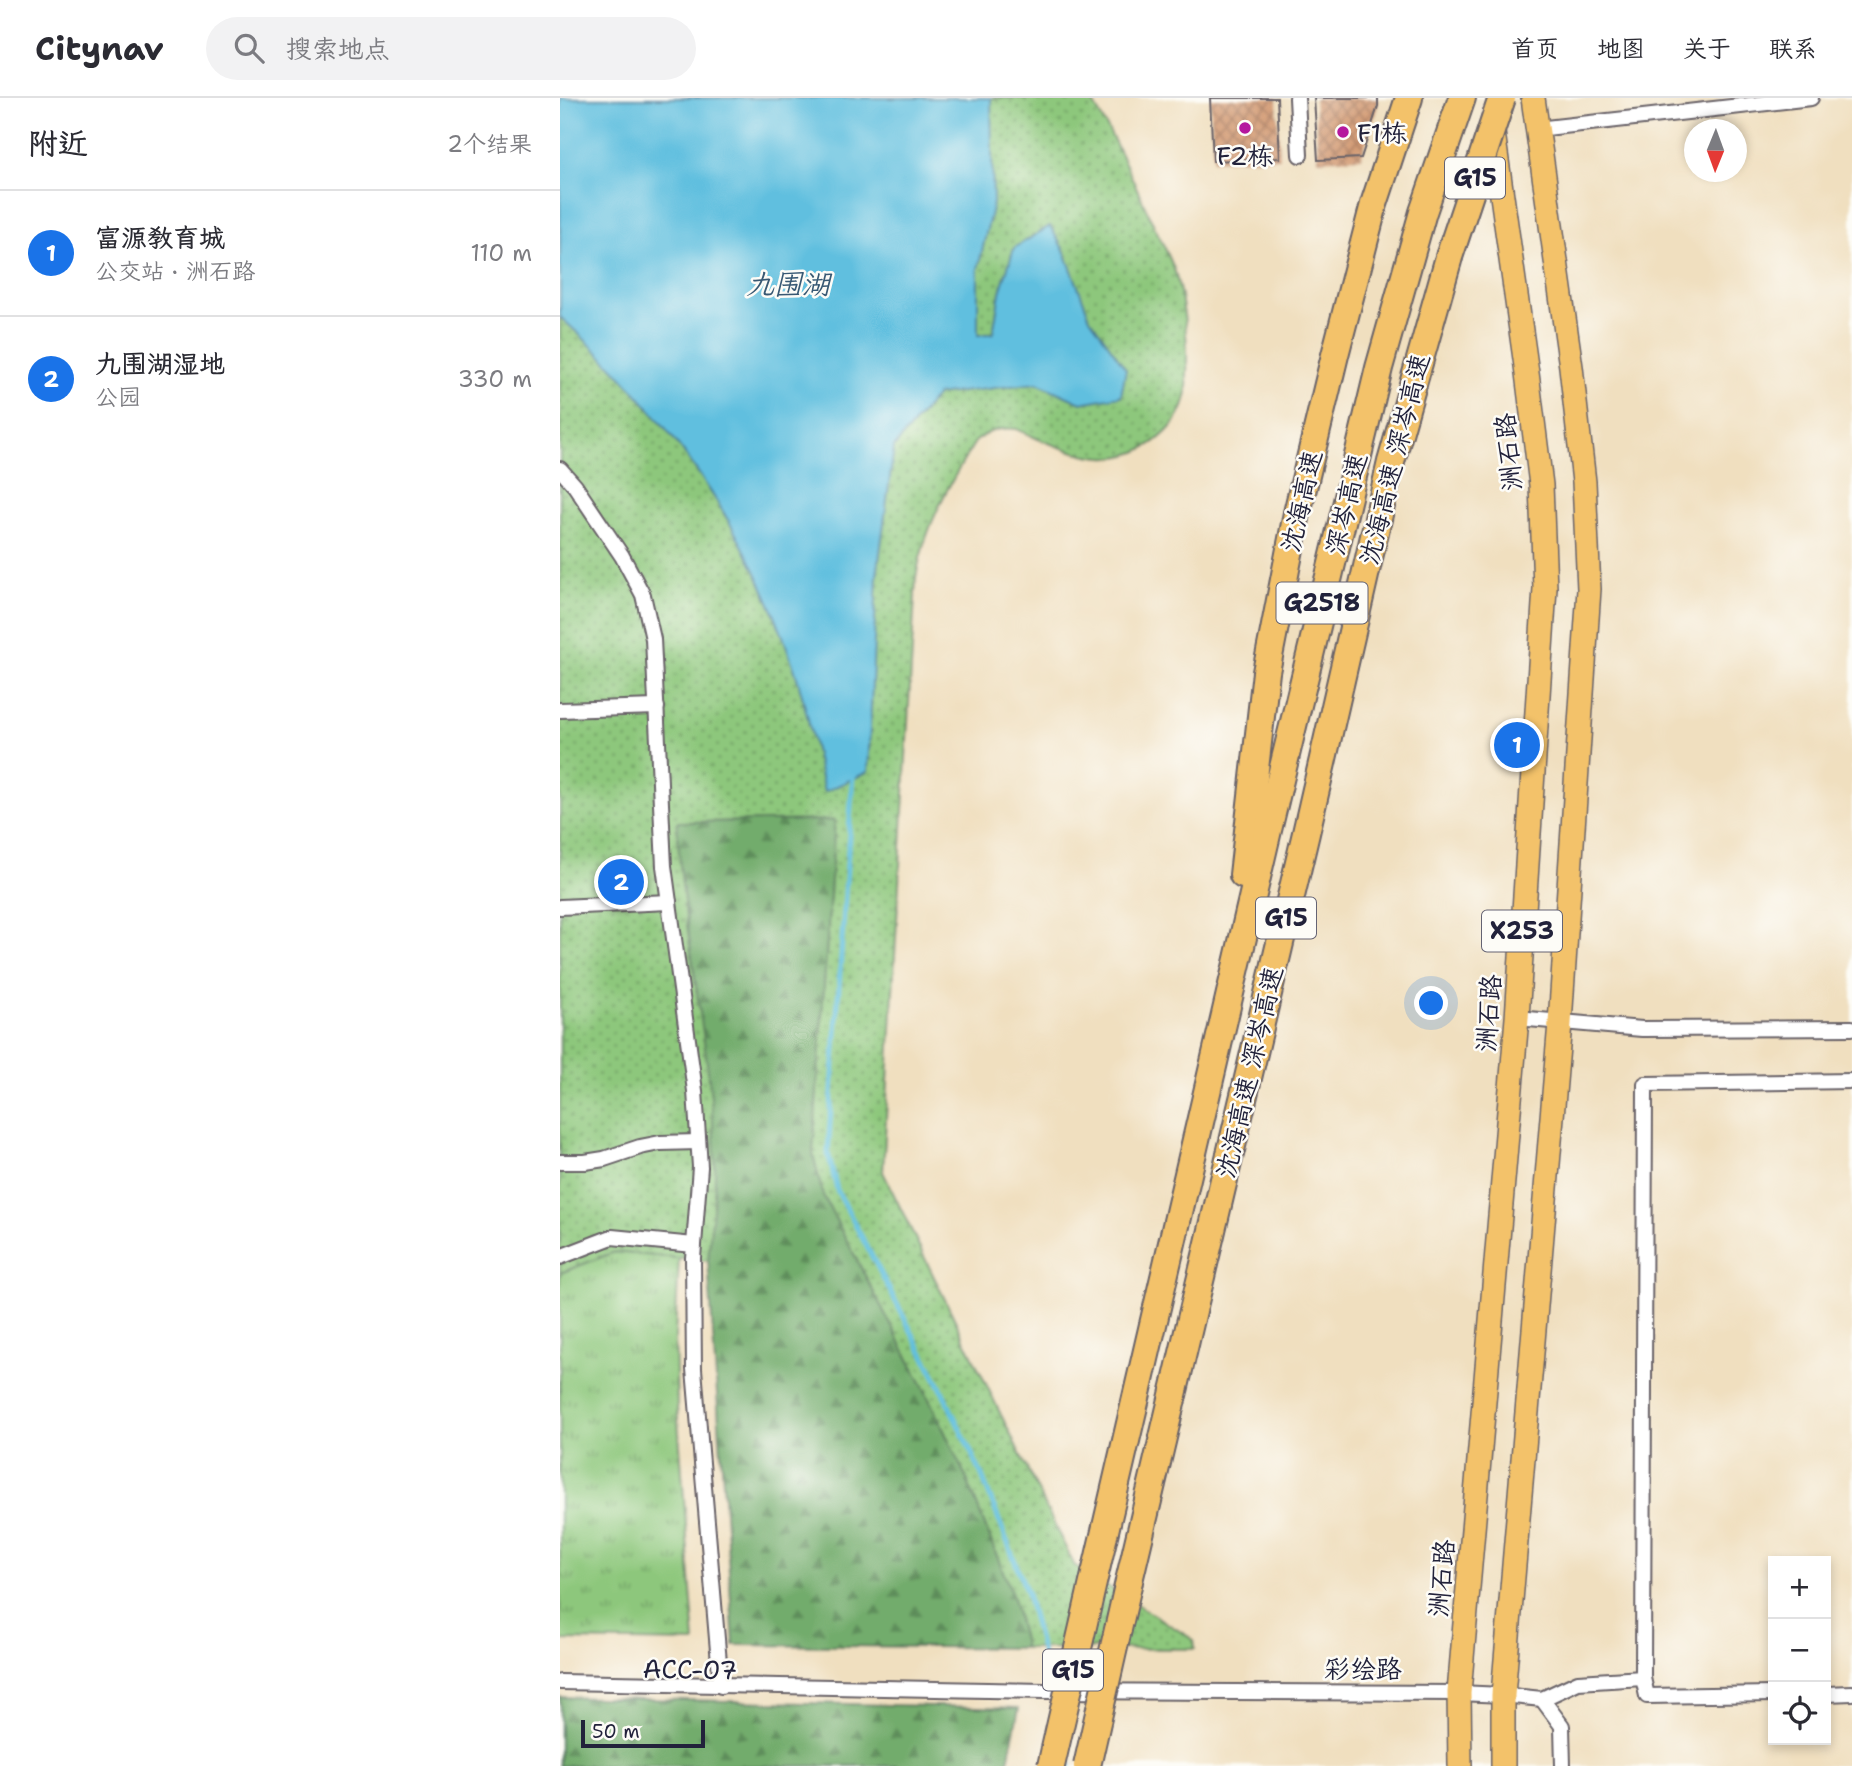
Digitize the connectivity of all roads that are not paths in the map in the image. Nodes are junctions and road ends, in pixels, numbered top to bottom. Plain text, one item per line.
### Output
1 (1297, 98) edge
2 (1409, 98) edge
3 (1462, 98) edge
4 (1489, 98) edge
5 (1502, 98) edge
6 (1533, 98) edge
7 (1811, 98) edge
8 (1537, 129) junction
9 (1300, 155) dead end
10 (560, 469) edge
11 (657, 707) junction
12 (560, 710) edge
13 (669, 902) junction
14 (560, 908) edge
15 (1230, 996) junction
16 (1517, 1018) junction
17 (1560, 1023) junction
18 (1852, 1028) edge
19 (1852, 1081) edge
20 (698, 1142) junction
21 (560, 1162) edge
22 (694, 1245) junction
23 (560, 1257) edge
24 (1643, 1678) junction
25 (560, 1682) edge
26 (721, 1686) junction
27 (560, 1691) edge
28 (1459, 1693) junction
29 (1852, 1693) edge
30 (1768, 1694) edge
31 (1831, 1694) edge
32 (1503, 1695) junction
33 (819, 1696) dead end
34 (1542, 1699) junction
35 (1051, 1766) edge
36 (1087, 1766) edge
37 (1460, 1766) edge
38 (1503, 1766) edge
39 (1563, 1766) edge

1 - 9 street
2 - 15 highway, 沈海高速 / G15
3 - 15 highway, 深岑高速 / G2518
4 - 16 main road, 洲石路 / X253
5 - 36 highway, 沈海高速 深岑高速 / G15, bridge
6 - 8 main road, X253
7 - 8 street
8 - 17 main road, X253
10 - 11 street
11 - 12 street
11 - 13 street
13 - 14 street
13 - 20 street
15 - 35 highway, 沈海高速 深岑高速 / G15, bridge
16 - 17 street
16 - 28 main road, 洲石路 / X253
17 - 18 street
17 - 32 main road, X253
19 - 24 street
20 - 21 street
20 - 22 street
22 - 23 street
22 - 26 street
24 - 30 street
24 - 34 street
25 - 26 street, 彩绘路
26 - 28 street, 彩绘路
27 - 33 street, ACC-07
28 - 32 street, 彩绘路
28 - 37 main road, 洲石路 / X253
29 - 31 street
32 - 34 street, 彩绘路
32 - 38 main road, X253
34 - 39 street

